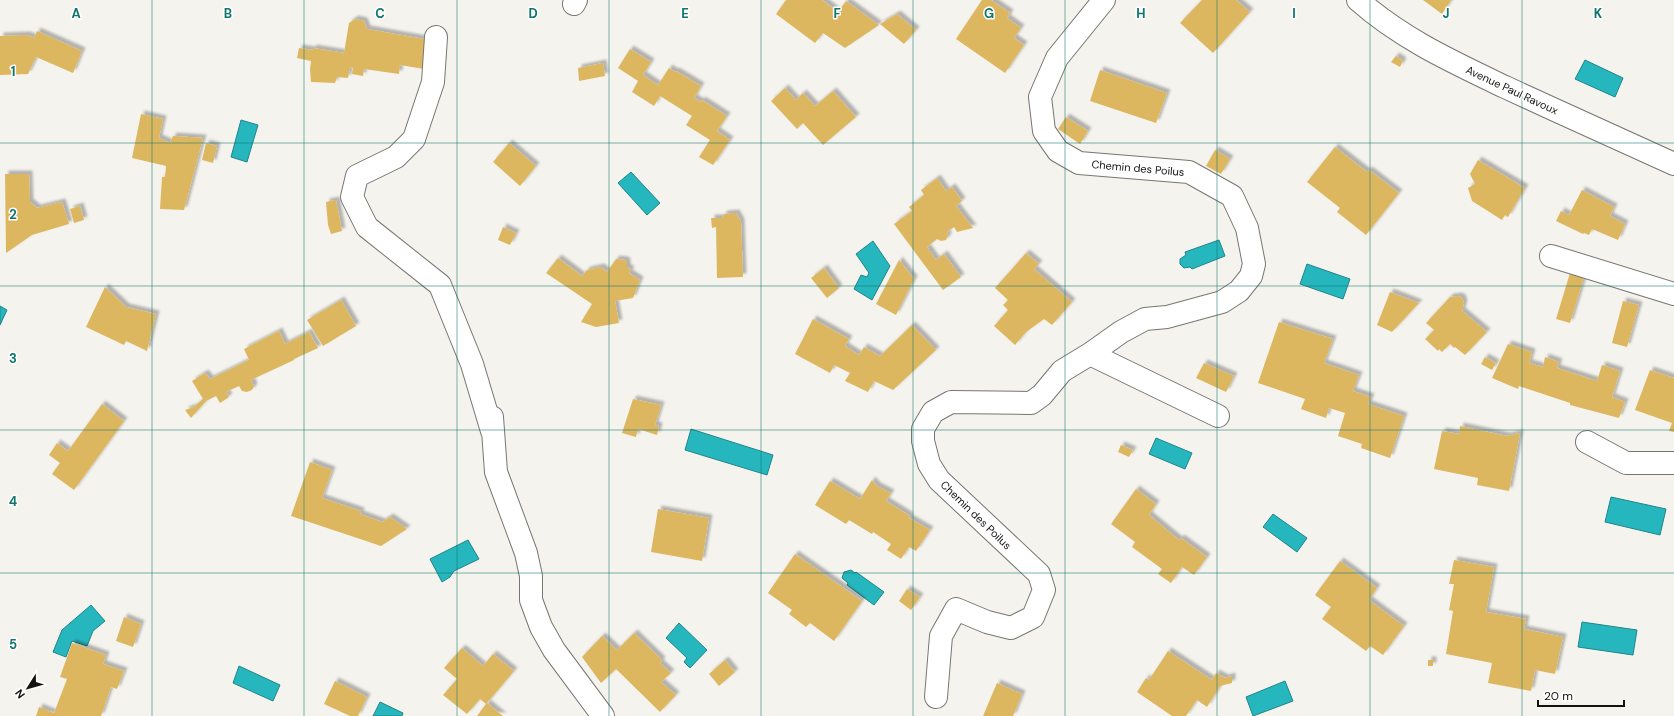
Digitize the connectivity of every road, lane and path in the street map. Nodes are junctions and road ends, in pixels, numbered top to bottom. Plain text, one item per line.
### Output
1 (1104, 0) edge
2 (1358, 0) edge
3 (436, 37) dead end
4 (1674, 164) edge
5 (1550, 256) dead end
6 (1674, 294) edge
7 (1090, 354) junction
8 (492, 384) dead end
9 (1218, 416) dead end
10 (492, 432) junction
11 (1587, 442) dead end
12 (1674, 463) edge
13 (936, 697) dead end
14 (602, 716) edge

1 - 7 street, Chemin des Poilus
2 - 4 street, Avenue Paul Ravoux
3 - 10 street
5 - 6 street
7 - 9 street
7 - 13 street, Chemin des Poilus
8 - 10 street
10 - 14 street
11 - 12 street

